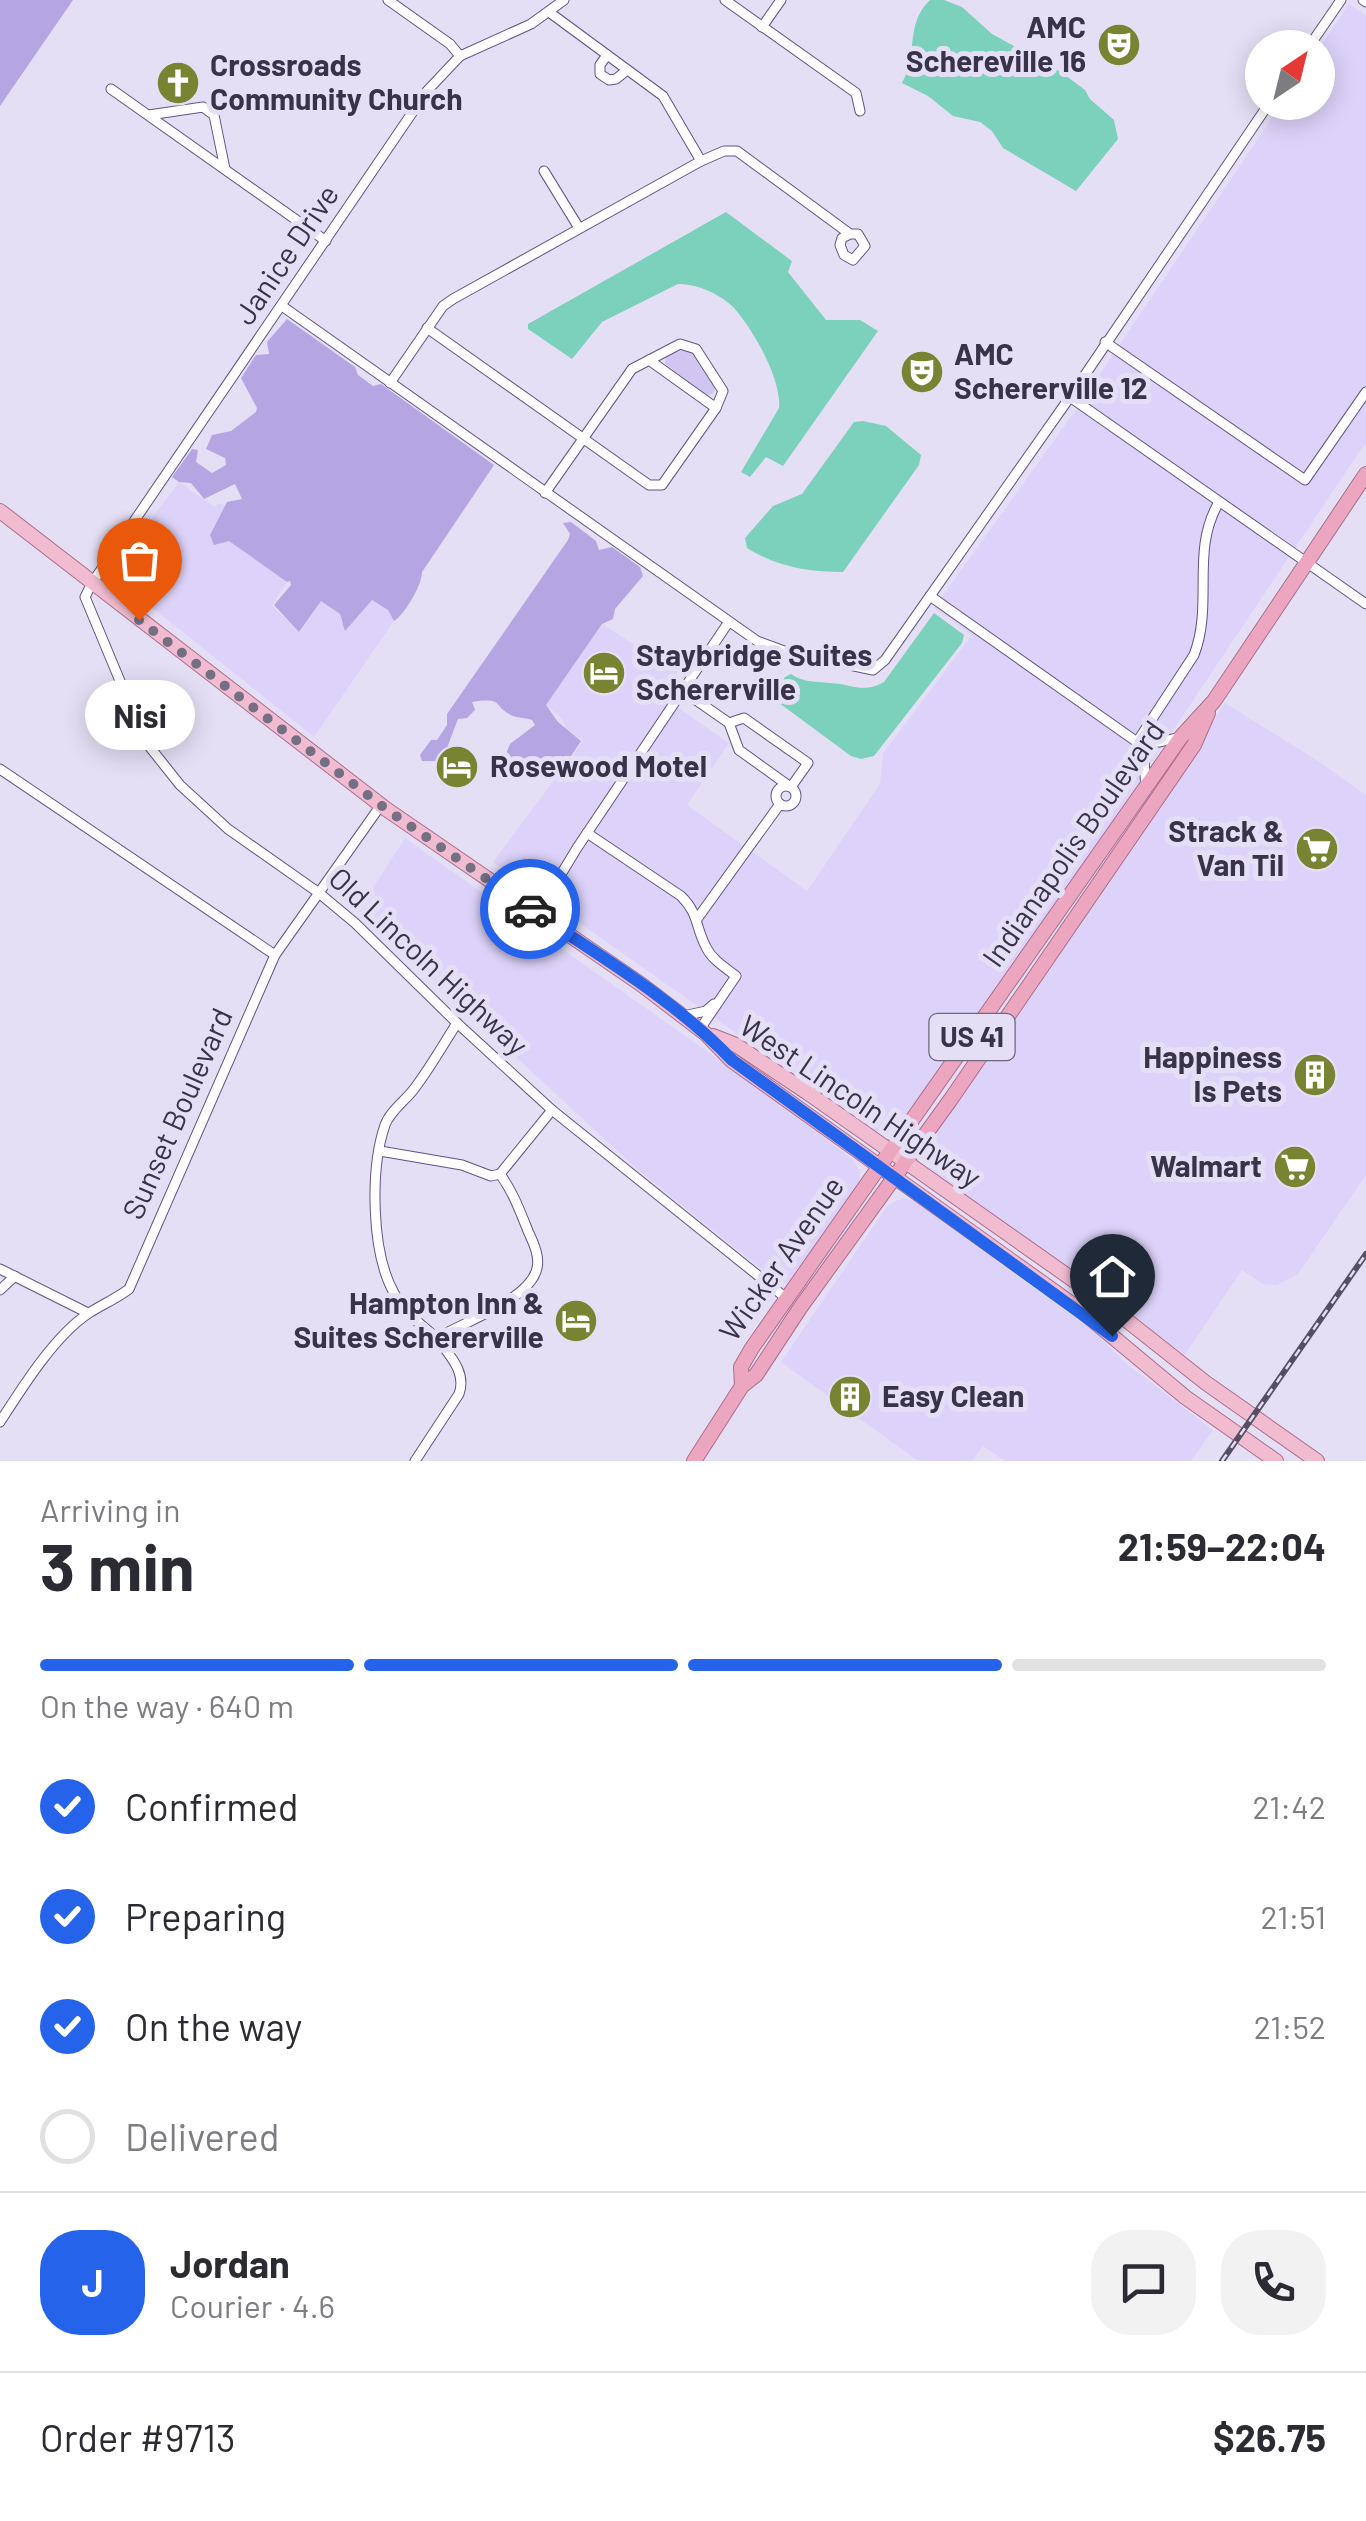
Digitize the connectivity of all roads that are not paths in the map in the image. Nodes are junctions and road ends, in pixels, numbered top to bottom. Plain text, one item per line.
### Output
1 (388, 0) edge
2 (564, 0) edge
3 (726, 0) edge
4 (781, 0) edge
5 (1341, 0) edge
6 (549, 12) junction
7 (762, 26) junction
8 (1320, 30) edge
9 (607, 55) junction
10 (460, 56) junction
11 (627, 70) junction
12 (111, 89) dead end
13 (860, 112) dead end
14 (149, 115) junction
15 (1258, 120) edge
16 (701, 160) junction
17 (225, 169) junction
18 (544, 171) dead end
19 (579, 228) junction
20 (850, 234) dead end
21 (326, 241) junction
22 (282, 306) junction
23 (427, 328) junction
24 (1105, 342) junction
25 (649, 360) junction
26 (390, 383) junction
27 (1366, 392) edge
28 (1070, 397) junction
29 (716, 408) junction
30 (583, 438) junction
31 (1366, 474) edge
32 (546, 492) junction
33 (1218, 502) junction
34 (0, 511) edge
35 (1306, 562) junction
36 (92, 582) junction
37 (930, 596) junction
38 (1366, 604) edge
39 (728, 623) junction
40 (682, 691) junction
41 (1214, 701) junction
42 (729, 723) junction
43 (1181, 737) junction
44 (1138, 742) junction
45 (0, 768) edge
46 (790, 787) junction
47 (1146, 788) junction
48 (381, 805) junction
49 (587, 833) junction
50 (319, 893) junction
51 (538, 914) junction
52 (697, 919) junction
53 (276, 955) junction
54 (720, 999) junction
55 (683, 1016) junction
56 (458, 1024) junction
57 (703, 1031) junction
58 (552, 1110) junction
59 (380, 1151) junction
60 (890, 1152) junction
61 (905, 1162) junction
62 (879, 1168) junction
63 (500, 1174) junction
64 (894, 1178) junction
65 (0, 1269) edge
66 (15, 1276) junction
67 (770, 1286) junction
68 (0, 1290) edge
69 (786, 1298) junction
70 (88, 1313) junction
71 (775, 1315) junction
72 (437, 1338) junction
73 (776, 1344) junction
74 (742, 1386) junction
75 (0, 1422) edge
76 (415, 1461) edge
77 (694, 1461) edge
78 (1276, 1461) edge
79 (1317, 1461) edge

1 - 10 street
2 - 6 street, Janice Drive
3 - 7 street
4 - 7 street
5 - 8 street
6 - 9 street
6 - 10 street, Janice Drive
7 - 13 street
9 - 11 street
9 - 11 street
10 - 21 street, Janice Drive
11 - 16 street
12 - 14 street
14 - 17 street
14 - 17 street
15 - 24 street
16 - 19 street
16 - 20 street
17 - 21 street
18 - 19 street
19 - 23 street
21 - 22 street, Janice Drive
22 - 26 street
22 - 36 street, Janice Drive
23 - 26 street
23 - 30 street
24 - 27 street
24 - 28 street
25 - 29 street
25 - 29 street
25 - 30 street
26 - 32 street
28 - 33 street
28 - 37 street
29 - 30 street
30 - 32 street
31 - 35 highway, Indianapolis Boulevard / US 41
32 - 39 street
33 - 35 street
33 - 44 street
34 - 36 main road
35 - 38 street
35 - 41 highway, Indianapolis Boulevard / US 41
36 - 48 main road
36 - 50 street, Old Lincoln Highway
37 - 39 street
37 - 44 street
39 - 40 street
40 - 42 street
40 - 49 street
41 - 43 highway, Indianapolis Boulevard / US 41
41 - 61 highway, Indianapolis Boulevard / US 41
42 - 46 street
42 - 46 street
43 - 44 street
43 - 47 highway, Indianapolis Boulevard / US 41
44 - 47 street
45 - 53 street
46 - 52 street
47 - 60 highway, Indianapolis Boulevard / US 41
48 - 50 street, Sunset Boulevard
48 - 51 main road
49 - 51 street
49 - 52 street
50 - 53 street, Sunset Boulevard
50 - 56 street, Old Lincoln Highway
51 - 55 main road
52 - 54 street
53 - 70 street, Sunset Boulevard
54 - 55 street
54 - 57 street
55 - 57 main road
56 - 58 street, Old Lincoln Highway
56 - 59 street
57 - 60 main road, West Lincoln Highway
57 - 62 main road, West Lincoln Highway
58 - 63 street
58 - 67 street, Old Lincoln Highway
59 - 63 street
59 - 72 street
60 - 61 main road, West Lincoln Highway
60 - 62 highway, Indianapolis Boulevard / US 41
61 - 64 highway, Wicker Avenue / US 41
61 - 79 main road, West Lincoln Highway
62 - 64 main road, West Lincoln Highway
62 - 69 highway, Wicker Avenue / US 41
63 - 72 street
64 - 73 highway, Wicker Avenue / US 41
64 - 78 main road, West Lincoln Highway
65 - 66 street
66 - 68 street
66 - 70 street
67 - 69 street, Old Lincoln Highway
67 - 71 street
69 - 71 highway, Wicker Avenue / US 41
69 - 73 highway
70 - 75 street, Sunset Boulevard
71 - 74 highway, Wicker Avenue / US 41
72 - 76 street
73 - 74 highway, Wicker Avenue / US 41
74 - 77 highway, Wicker Avenue / US 41

